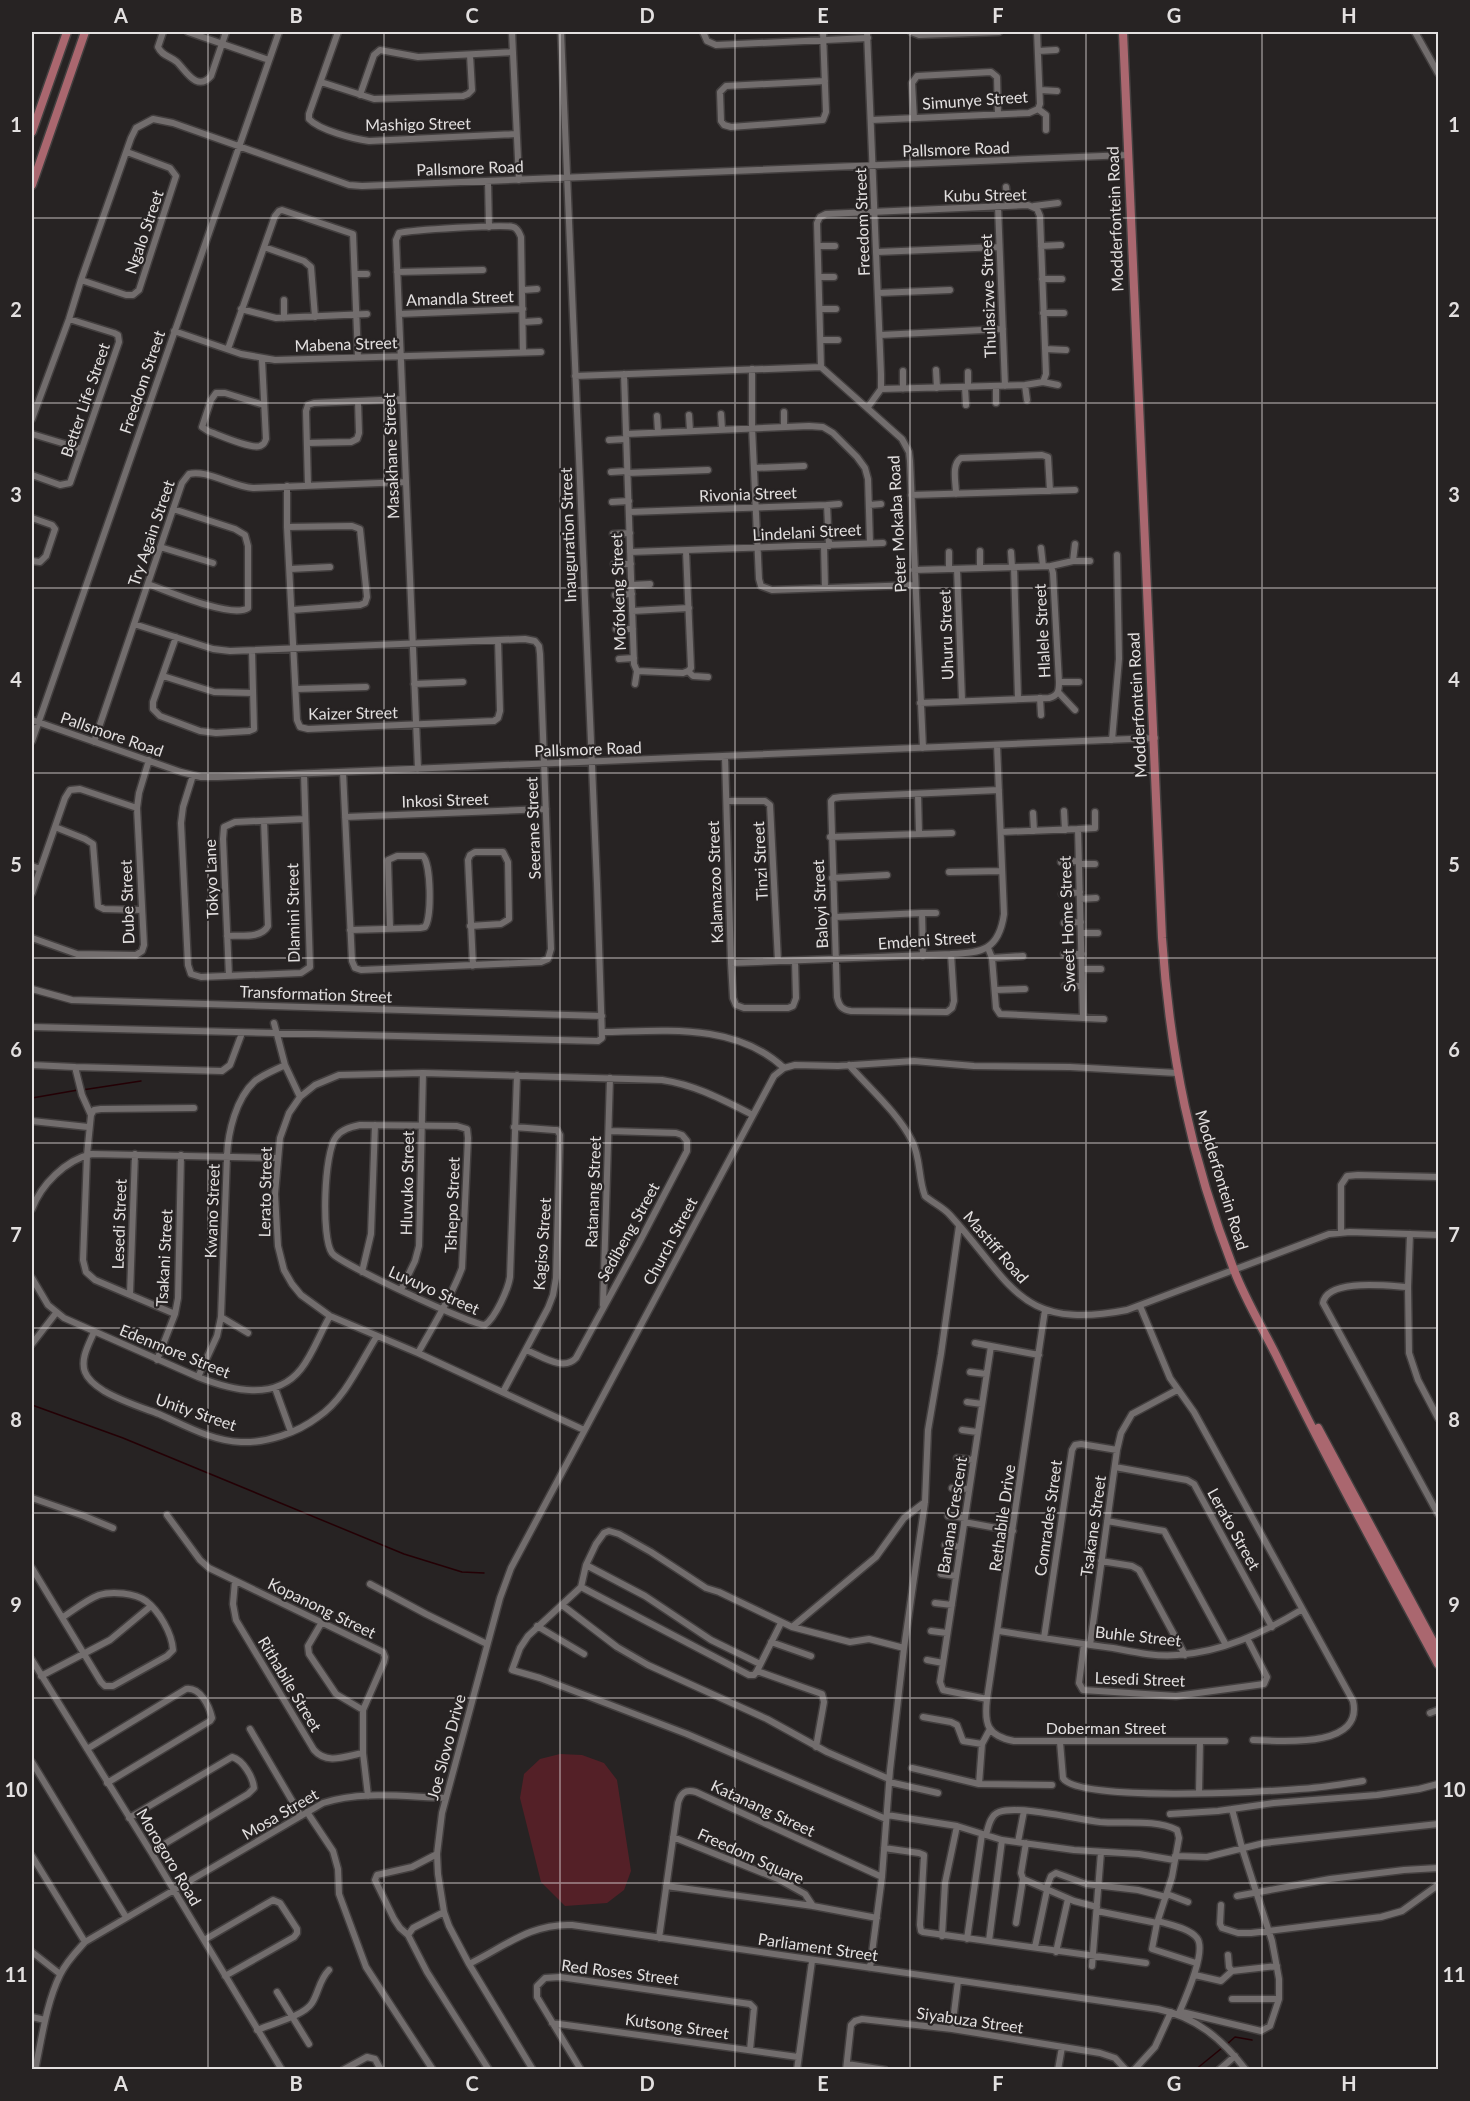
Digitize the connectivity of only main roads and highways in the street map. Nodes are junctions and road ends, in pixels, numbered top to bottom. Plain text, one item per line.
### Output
1 (67, 32) edge
2 (85, 32) edge
3 (1123, 32) edge
4 (32, 132) edge
5 (32, 184) edge
6 (1278, 1358) junction
7 (1438, 1651) edge
8 (1438, 1664) edge

1 - 4 main road
2 - 5 main road
3 - 6 main road, Modderfontein Road
6 - 7 main road, Modderfontein Road
6 - 8 main road, Modderfontein Road

